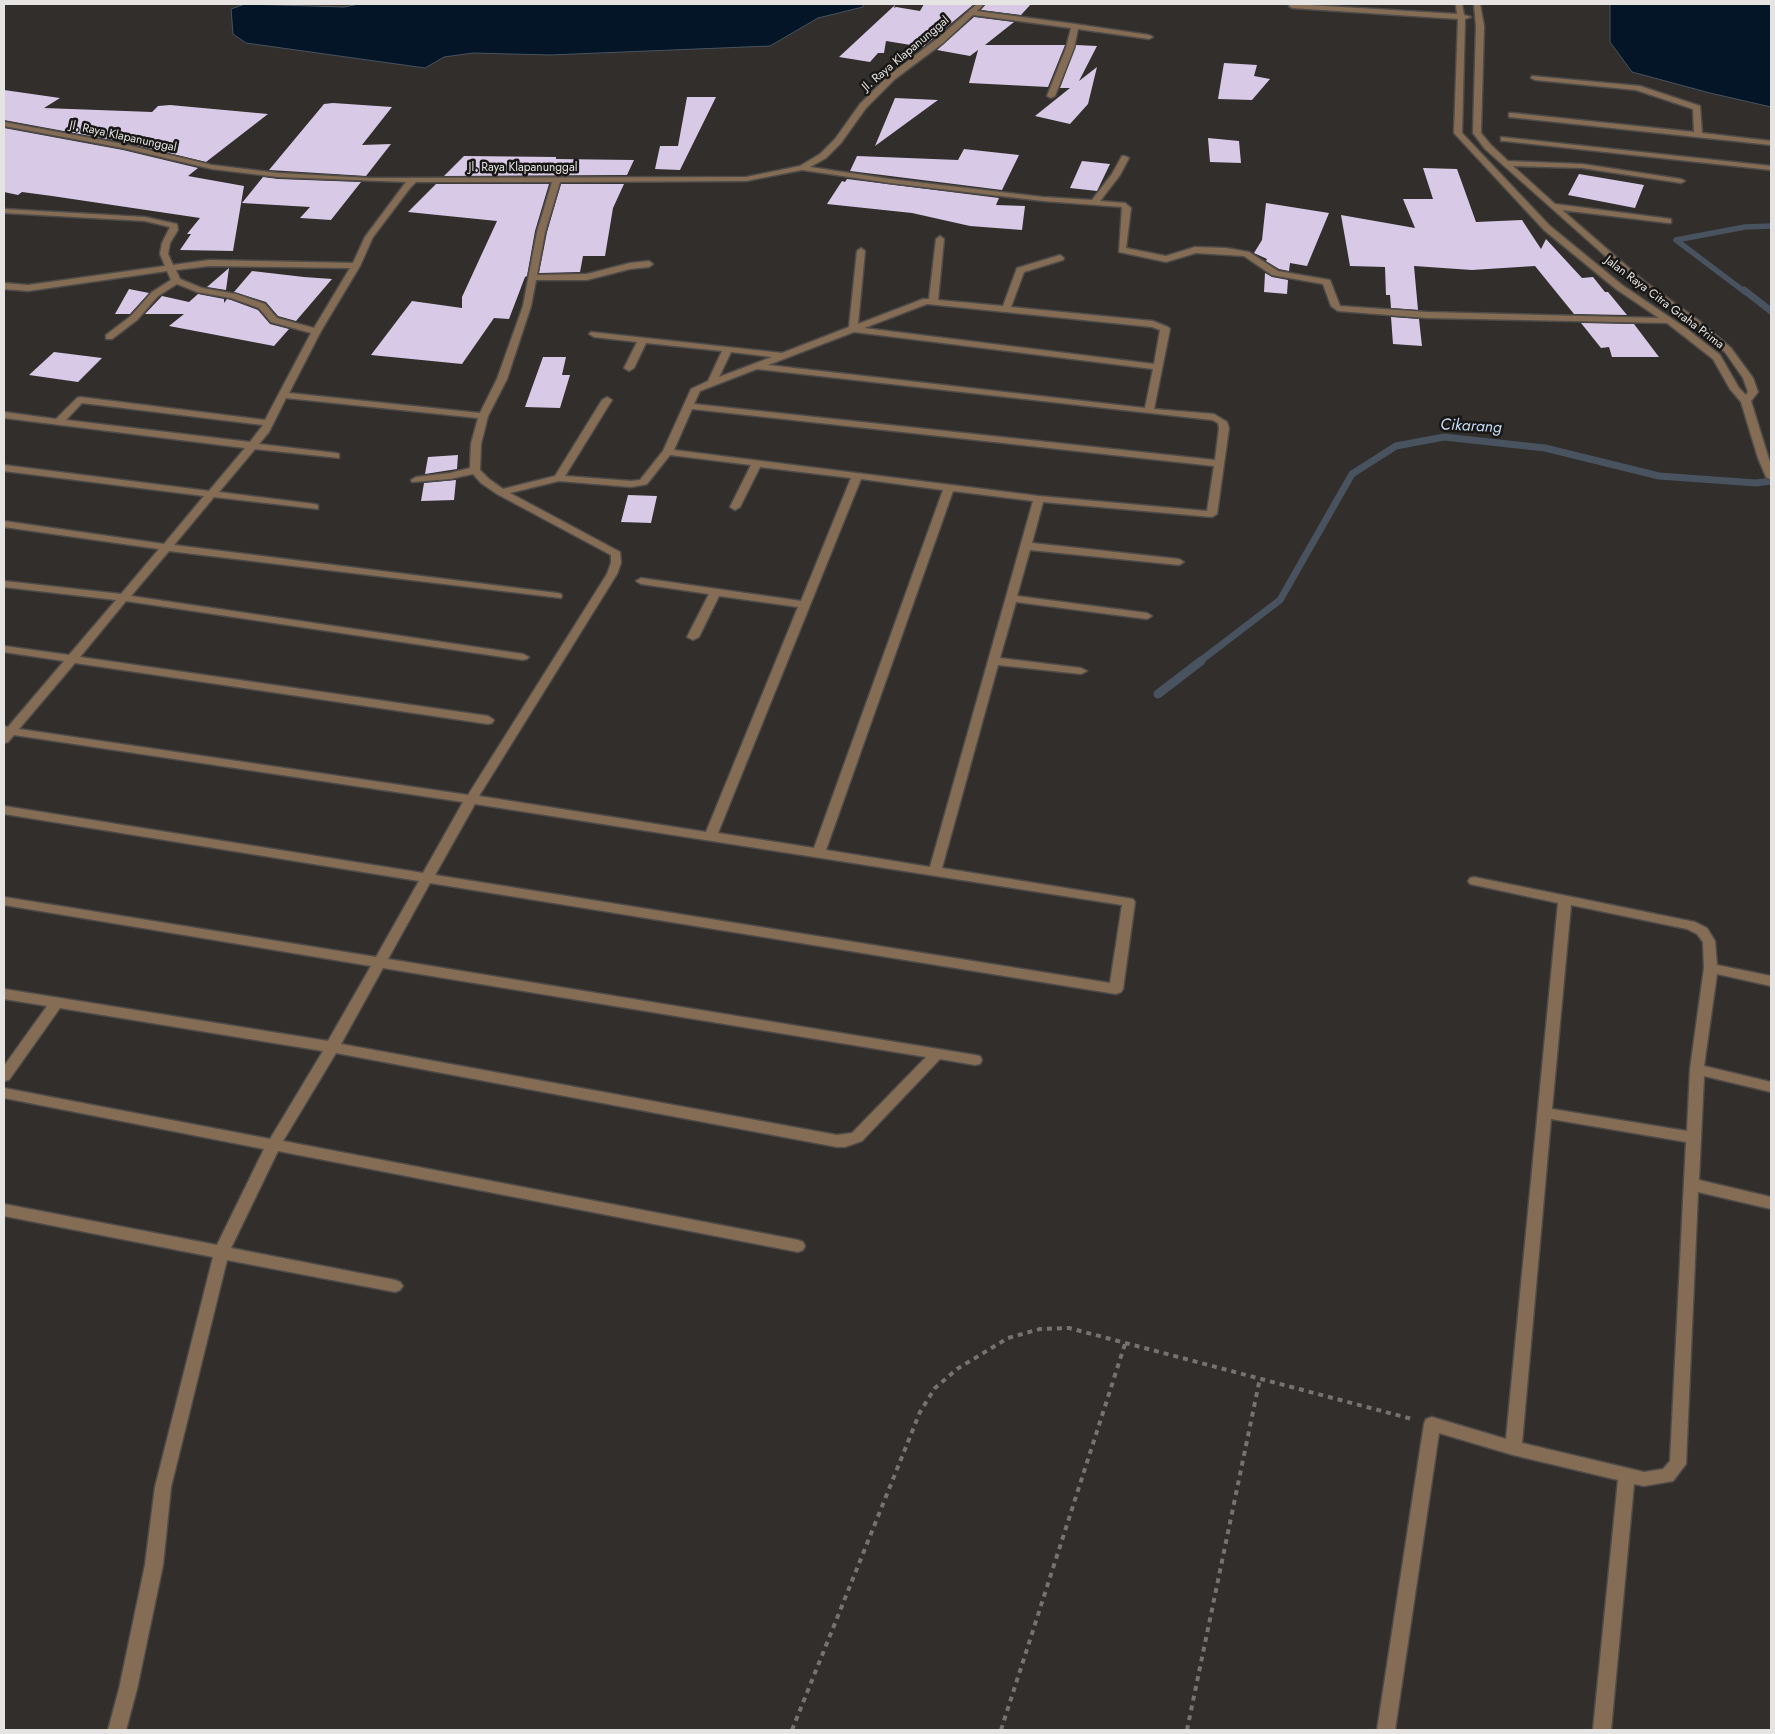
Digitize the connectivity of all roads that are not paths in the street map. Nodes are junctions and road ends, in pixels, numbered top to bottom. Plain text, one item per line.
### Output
1 (981, 4) edge
2 (1459, 4) edge
3 (1477, 4) edge
4 (1295, 9) edge
5 (973, 13) junction
6 (1461, 19) junction
7 (1480, 20) junction
8 (1075, 26) junction
9 (1149, 37) dead end
10 (1535, 78) dead end
11 (1051, 96) dead end
12 (1512, 115) dead end
13 (4, 124) edge
14 (1698, 135) junction
15 (1504, 139) dead end
16 (1771, 143) edge
17 (1125, 158) dead end
18 (1506, 163) junction
19 (802, 168) junction
20 (1771, 168) edge
21 (415, 179) junction
22 (557, 179) junction
23 (1680, 181) dead end
24 (1527, 183) junction
25 (1506, 186) junction
26 (1094, 203) junction
27 (1553, 206) junction
28 (4, 211) edge
29 (1668, 221) dead end
30 (940, 239) dead end
31 (861, 251) dead end
32 (1060, 258) dead end
33 (648, 264) dead end
34 (356, 266) junction
35 (169, 268) junction
36 (532, 277) junction
37 (176, 281) junction
38 (4, 286) edge
39 (933, 302) junction
40 (1006, 309) junction
41 (1666, 321) junction
42 (852, 329) junction
43 (316, 331) junction
44 (594, 334) dead end
45 (109, 338) dead end
46 (643, 339) junction
47 (728, 349) junction
48 (783, 355) junction
49 (754, 366) junction
50 (1157, 367) junction
51 (629, 368) dead end
52 (712, 382) junction
53 (285, 395) junction
54 (607, 400) dead end
55 (1746, 401) junction
56 (689, 406) junction
57 (1149, 411) junction
58 (4, 415) edge
59 (483, 416) junction
60 (58, 422) junction
61 (268, 423) junction
62 (252, 446) junction
63 (668, 452) junction
64 (336, 456) dead end
65 (757, 463) junction
66 (1218, 463) junction
67 (4, 468) edge
68 (475, 470) junction
69 (857, 476) junction
70 (1771, 477) edge
71 (559, 478) junction
72 (416, 480) dead end
73 (949, 487) junction
74 (501, 492) junction
75 (211, 495) junction
76 (1039, 499) junction
77 (314, 507) dead end
78 (735, 507) dead end
79 (4, 524) edge
80 (1026, 546) junction
81 (166, 547) junction
82 (1179, 562) dead end
83 (641, 581) dead end
84 (4, 584) edge
85 (716, 592) junction
86 (556, 596) dead end
87 (125, 598) junction
88 (1011, 598) junction
89 (804, 606) junction
90 (1147, 616) dead end
91 (693, 637) dead end
92 (4, 650) edge
93 (523, 657) dead end
94 (71, 659) junction
95 (994, 660) junction
96 (1082, 671) dead end
97 (488, 720) dead end
98 (6, 733) edge
99 (471, 799) junction
100 (4, 810) edge
101 (710, 837) junction
102 (818, 854) junction
103 (934, 872) junction
104 (428, 878) junction
105 (1474, 880) dead end
106 (1565, 900) junction
107 (4, 901) edge
108 (379, 961) junction
109 (1711, 968) junction
110 (1771, 981) edge
111 (4, 994) edge
112 (56, 1002) junction
113 (332, 1047) junction
114 (937, 1054) junction
115 (975, 1060) dead end
116 (1697, 1069) junction
117 (4, 1076) edge
118 (1771, 1088) edge
119 (4, 1093) edge
120 (1546, 1113) junction
121 (1695, 1138) junction
122 (273, 1146) junction
123 (1691, 1184) junction
124 (1771, 1203) edge
125 (4, 1210) edge
126 (798, 1246) dead end
127 (222, 1250) junction
128 (395, 1286) dead end
129 (1513, 1448) junction
130 (1627, 1475) junction
131 (117, 1730) edge
132 (1386, 1730) edge
133 (1602, 1730) edge

1 - 5 street, Jl. Raya Klapanunggal
2 - 6 street, Jalan Raya Citra Graha Prima
3 - 7 street, Jalan Raya Citra Graha Prima
4 - 6 street
5 - 8 street
5 - 19 street, Jl. Raya Klapanunggal
6 - 7 street
6 - 25 street, Jalan Raya Citra Graha Prima
7 - 18 street, Jalan Raya Citra Graha Prima
8 - 9 street
8 - 11 street
10 - 14 street
12 - 14 street
13 - 21 street, Jl. Raya Klapanunggal
14 - 16 street
15 - 20 street
17 - 26 street
18 - 23 street
18 - 24 street, Jalan Raya Citra Graha Prima
19 - 22 street, Jl. Raya Klapanunggal
19 - 26 street
21 - 22 street, Jl. Raya Klapanunggal
21 - 34 street
22 - 36 street
24 - 25 street
24 - 27 street, Jalan Raya Citra Graha Prima
25 - 41 street, Jalan Raya Citra Graha Prima
26 - 41 street
27 - 29 street
27 - 55 street, Jalan Raya Citra Graha Prima
28 - 35 street
30 - 39 street
31 - 42 street
32 - 40 street
33 - 36 street
34 - 35 street
34 - 43 street
35 - 37 street
35 - 38 street
36 - 59 street
37 - 43 street
37 - 45 street
39 - 40 street
39 - 42 street
40 - 50 street
41 - 55 street, Jalan Raya Citra Graha Prima
42 - 48 street
42 - 50 street
43 - 53 street
44 - 46 street
46 - 47 street
46 - 51 street
47 - 48 street
47 - 52 street
48 - 49 street
49 - 52 street
49 - 57 street
50 - 57 street
52 - 56 street
53 - 59 street
53 - 61 street
54 - 71 street
55 - 70 street, Jalan Raya Citra Graha Prima
56 - 63 street
56 - 66 street
57 - 66 street
58 - 60 street
59 - 68 street
60 - 61 street
60 - 62 street
61 - 62 street
62 - 64 street
62 - 75 street
63 - 65 street
63 - 71 street
65 - 69 street
65 - 78 street
66 - 76 street
67 - 75 street
68 - 72 street
68 - 74 street
69 - 73 street
69 - 89 street
71 - 74 street
73 - 76 street
73 - 102 street
74 - 99 street
75 - 77 street
75 - 81 street
76 - 80 street
79 - 81 street
80 - 82 street
80 - 88 street
81 - 86 street
81 - 87 street
83 - 85 street
84 - 87 street
85 - 89 street
85 - 91 street
87 - 93 street
87 - 94 street
88 - 90 street
88 - 95 street
89 - 101 street
92 - 94 street
94 - 97 street
94 - 98 street
95 - 96 street
95 - 103 street
98 - 99 street
99 - 101 street
99 - 104 street
100 - 104 street
101 - 102 street
102 - 103 street
103 - 104 street
104 - 108 street
105 - 106 street
106 - 109 street
106 - 120 street
107 - 108 street
108 - 113 street
108 - 114 street
109 - 110 street
109 - 116 street
111 - 112 street
112 - 113 street
112 - 117 street
113 - 114 street
113 - 122 street
114 - 115 street
116 - 118 street
116 - 121 street
119 - 122 street
120 - 121 street
120 - 129 street
121 - 123 street
122 - 126 street
122 - 127 street
123 - 124 street
123 - 130 street
125 - 127 street
127 - 128 street
127 - 131 street
129 - 130 street
129 - 132 street
130 - 133 street

